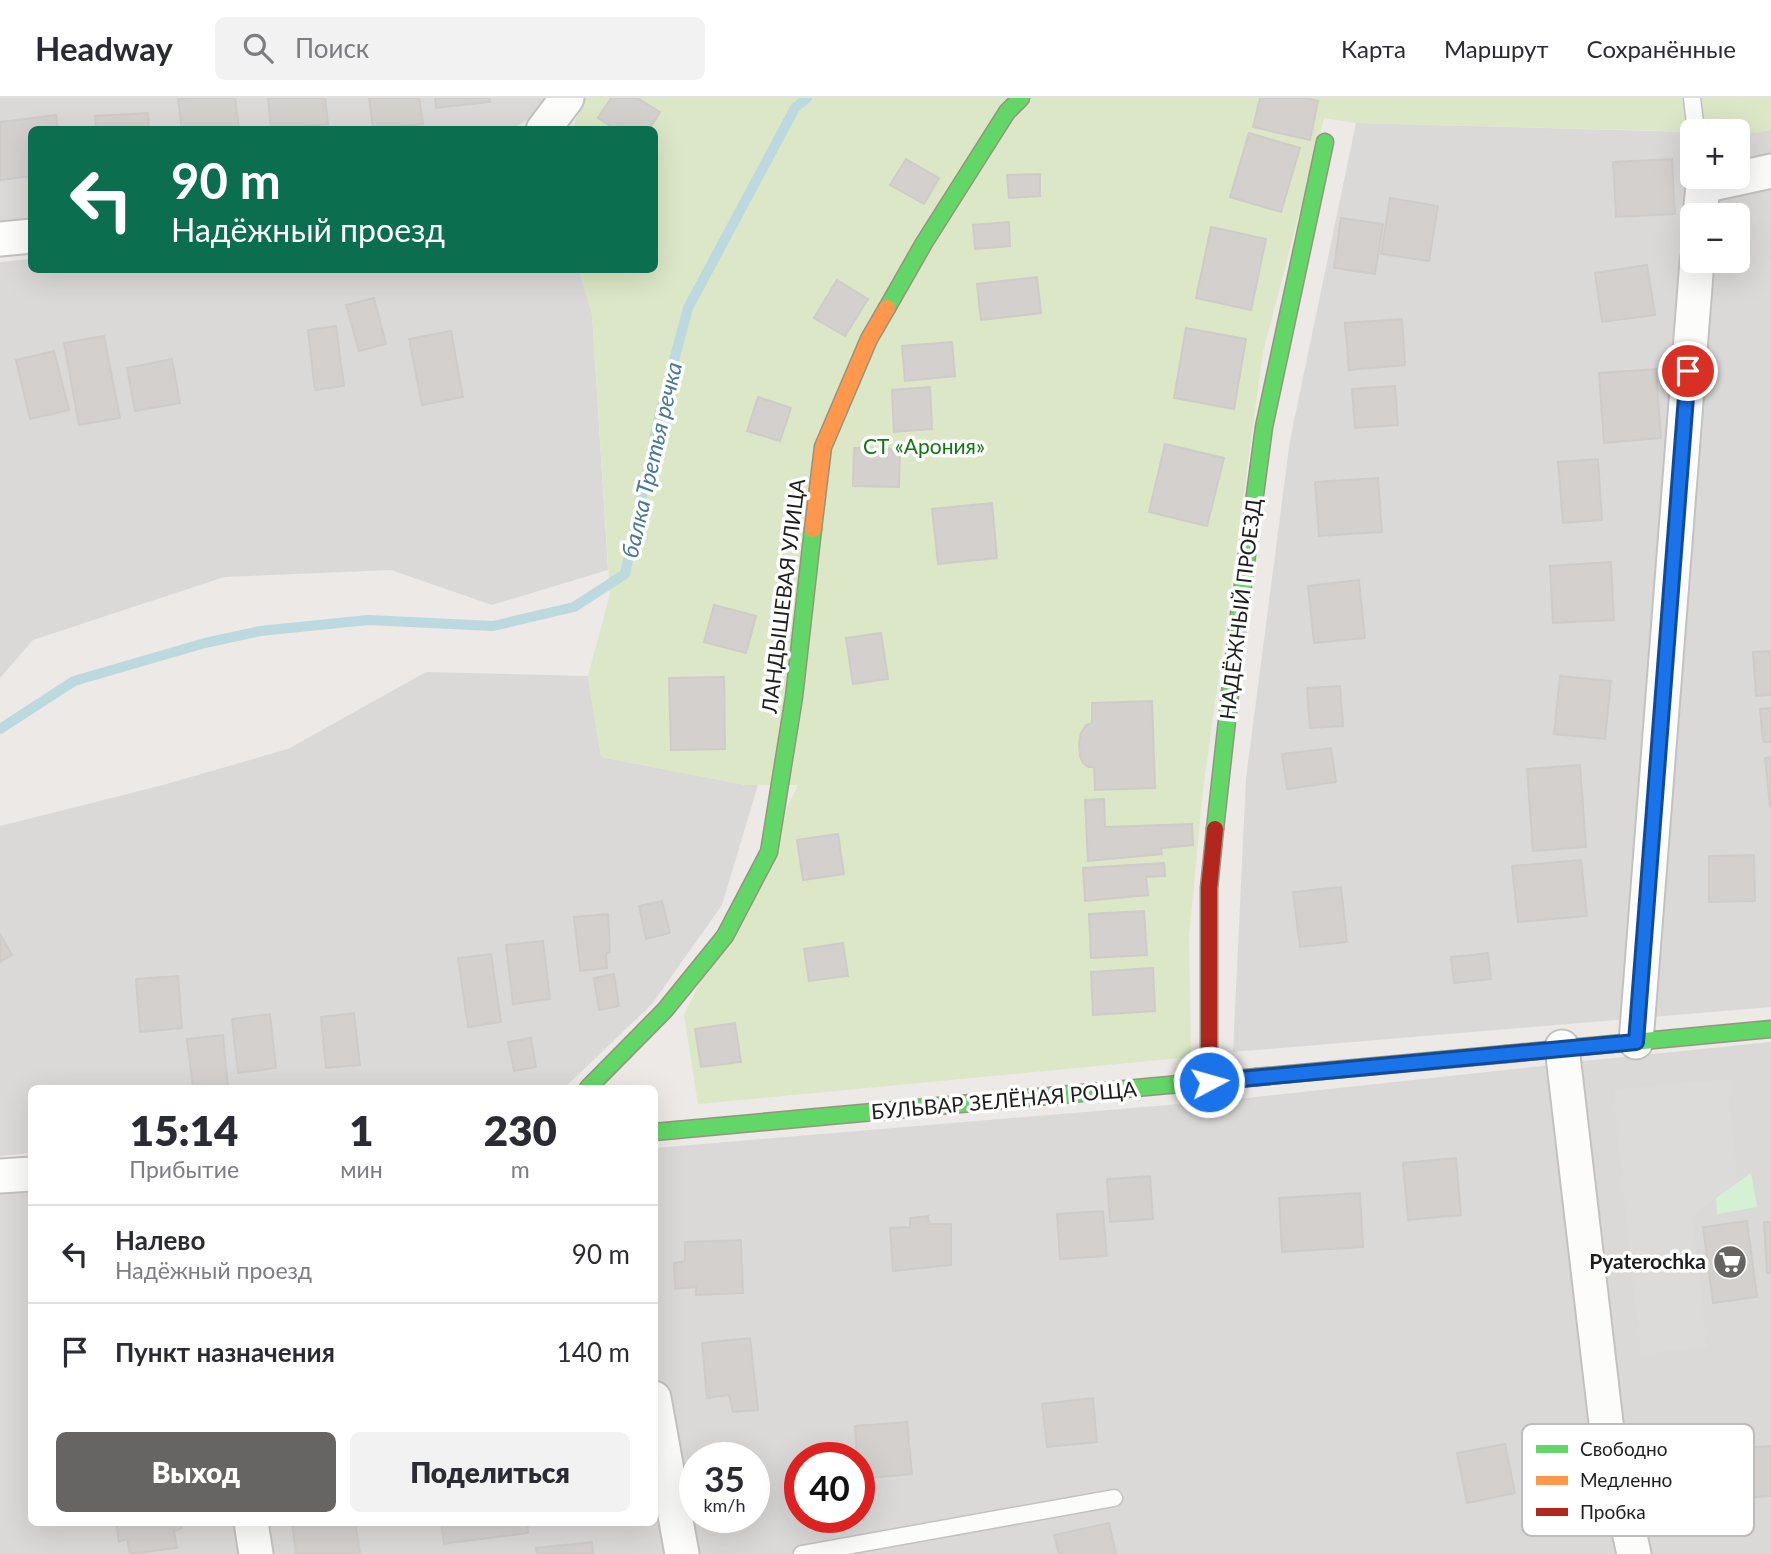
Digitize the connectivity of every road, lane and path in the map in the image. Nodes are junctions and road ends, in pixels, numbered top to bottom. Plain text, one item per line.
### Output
1 (567, 98) edge
2 (1021, 98) edge
3 (1692, 98) edge
4 (1695, 119) edge
5 (549, 126) edge
6 (1325, 142) dead end
7 (1771, 171) edge
8 (1702, 193) edge
9 (28, 236) edge
10 (0, 239) edge
11 (1696, 273) edge
12 (1771, 1029) edge
13 (1636, 1042) junction
14 (1562, 1048) junction
15 (1209, 1082) junction
16 (591, 1085) edge
17 (658, 1132) edge
18 (28, 1174) edge
19 (0, 1176) edge
20 (658, 1420) edge
21 (1606, 1424) edge
22 (1114, 1498) dead end
23 (252, 1526) edge
24 (1630, 1536) edge
25 (256, 1554) edge
26 (682, 1554) edge
27 (802, 1554) edge
28 (1634, 1554) edge

1 - 5 street
2 - 16 street, ЛАНДЫШЕВАЯ УЛИЦА
3 - 4 lane
6 - 15 street, НАДЁЖНЫЙ ПРОЕЗД
7 - 8 street
9 - 10 street
11 - 13 street
12 - 13 street, БУЛЬВАР ЗЕЛЁНАЯ РОЩА
13 - 14 street, БУЛЬВАР ЗЕЛЁНАЯ РОЩА
14 - 15 street, БУЛЬВАР ЗЕЛЁНАЯ РОЩА
14 - 21 street
15 - 17 street, БУЛЬВАР ЗЕЛЁНАЯ РОЩА
18 - 19 street
20 - 26 street
22 - 27 lane
23 - 25 street
24 - 28 street

